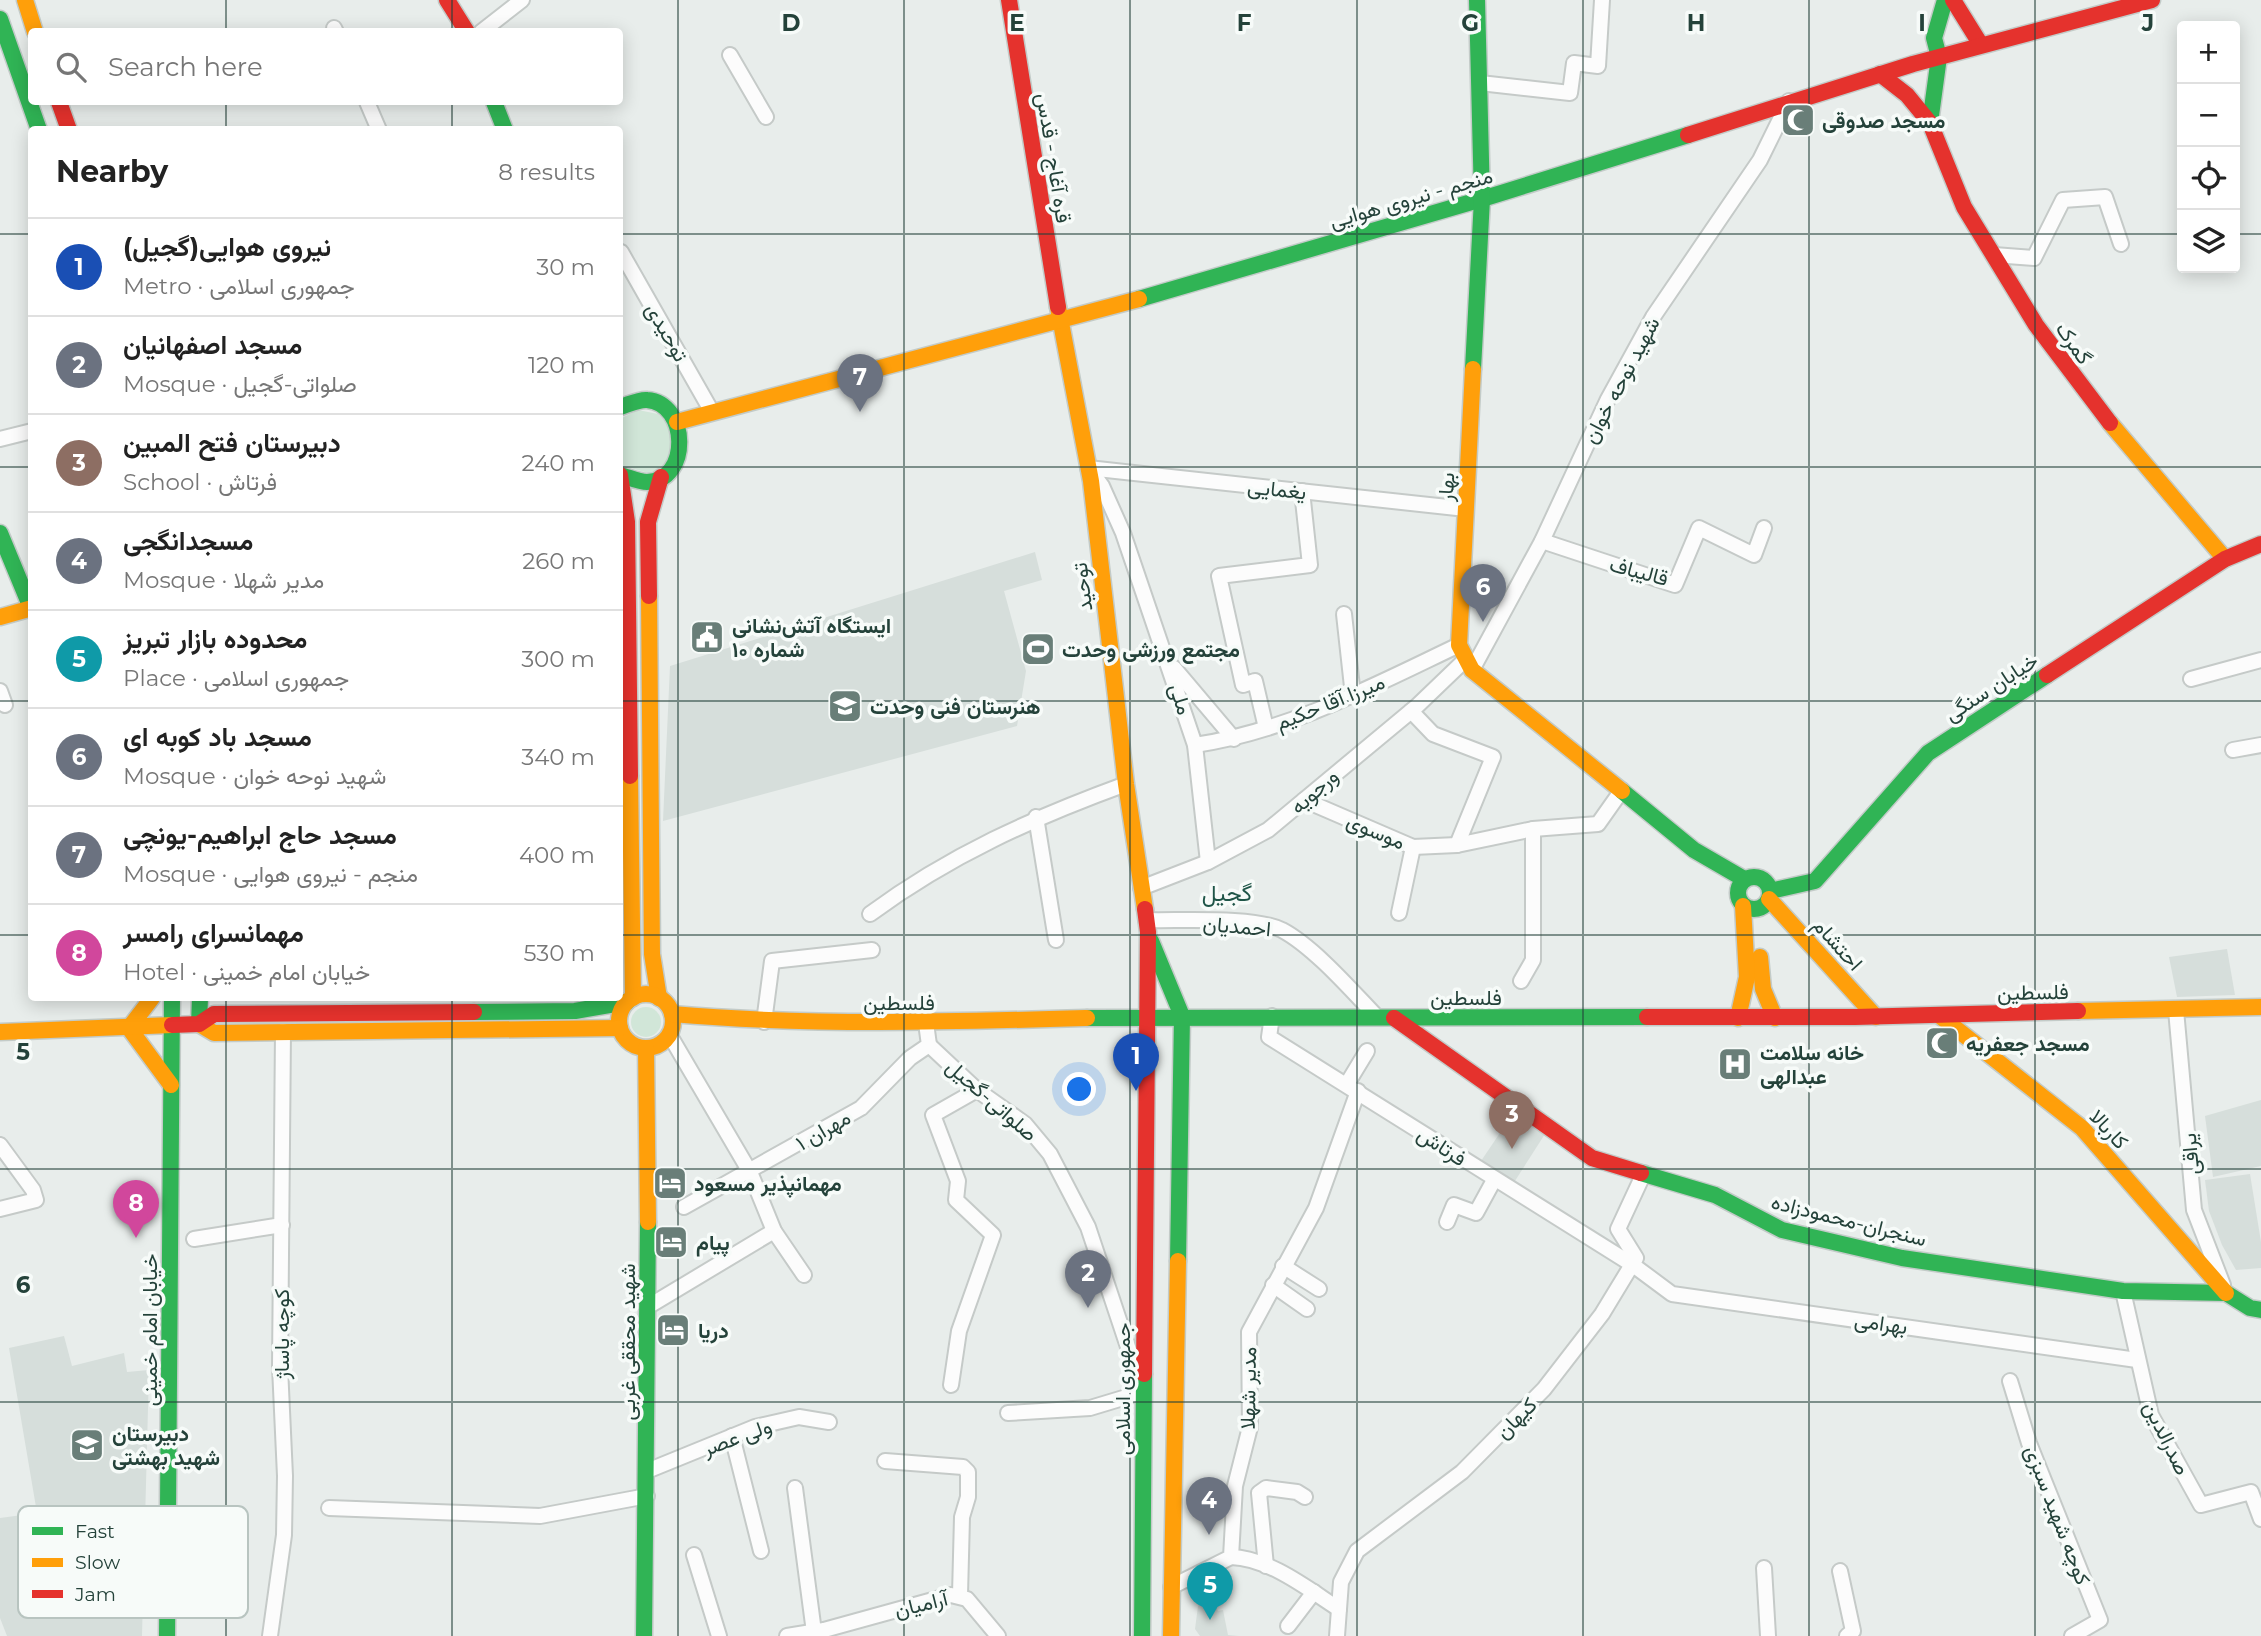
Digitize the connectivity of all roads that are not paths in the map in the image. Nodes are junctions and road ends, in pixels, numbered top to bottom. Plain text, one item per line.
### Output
1 (25, 0) edge
2 (447, 0) edge
3 (522, 0) edge
4 (1009, 0) edge
5 (1477, 0) edge
6 (1602, 0) edge
7 (1945, 0) edge
8 (1953, 0) edge
9 (2152, 0) edge
10 (0, 19) edge
11 (34, 28) edge
12 (464, 28) edge
13 (486, 28) edge
14 (1981, 45) junction
15 (730, 55) dead end
16 (1939, 57) junction
17 (1880, 74) junction
18 (1480, 83) junction
19 (28, 99) edge
20 (1789, 102) junction
21 (30, 105) edge
22 (60, 105) edge
23 (368, 105) edge
24 (495, 105) edge
25 (766, 117) dead end
26 (1930, 123) junction
27 (38, 126) edge
28 (67, 126) edge
29 (377, 126) edge
30 (503, 126) edge
31 (1482, 199) junction
32 (2121, 244) dead end
33 (1994, 255) junction
34 (623, 256) edge
35 (1060, 323) junction
36 (623, 403) edge
37 (712, 412) junction
38 (677, 422) junction
39 (28, 432) edge
40 (0, 439) edge
41 (1088, 468) junction
42 (623, 476) edge
43 (661, 477) junction
44 (1302, 492) junction
45 (623, 495) edge
46 (1466, 509) junction
47 (1764, 528) dead end
48 (0, 533) edge
49 (1542, 541) junction
50 (2261, 544) edge
51 (2225, 559) junction
52 (28, 601) edge
53 (28, 609) edge
54 (1344, 614) dead end
55 (0, 617) edge
56 (1466, 658) junction
57 (2261, 660) edge
58 (1169, 661) junction
59 (2191, 679) dead end
60 (0, 691) edge
61 (1353, 696) junction
62 (5, 705) dead end
63 (1411, 711) junction
64 (1266, 728) junction
65 (1234, 739) junction
66 (1195, 745) junction
67 (2261, 745) edge
68 (2233, 750) dead end
69 (1126, 784) junction
70 (1622, 790) junction
71 (631, 792) junction
72 (650, 792) junction
73 (1304, 800) junction
74 (1036, 817) junction
75 (1533, 829) junction
76 (1457, 845) junction
77 (1413, 847) junction
78 (1709, 860) junction
79 (1208, 862) junction
80 (1744, 879) junction
81 (1141, 888) junction
82 (1755, 900) junction
83 (1399, 913) dead end
84 (870, 914) dead end
85 (1147, 926) junction
86 (1056, 940) dead end
87 (872, 950) dead end
88 (1521, 981) dead end
89 (659, 998) junction
90 (630, 1000) junction
91 (150, 1001) edge
92 (172, 1001) edge
93 (200, 1001) edge
94 (250, 1001) edge
95 (2261, 1007) edge
96 (2176, 1010) junction
97 (271, 1015) junction
98 (1272, 1016) junction
99 (1940, 1016) junction
100 (1876, 1017) junction
101 (1386, 1018) junction
102 (1738, 1018) junction
103 (1775, 1018) junction
104 (1147, 1021) junction
105 (764, 1022) junction
106 (1182, 1022) junction
107 (199, 1024) junction
108 (172, 1025) junction
109 (671, 1026) junction
110 (129, 1028) junction
111 (620, 1028) junction
112 (283, 1031) junction
113 (0, 1032) edge
114 (927, 1034) junction
115 (646, 1048) junction
116 (1367, 1051) dead end
117 (171, 1085) junction
118 (1352, 1088) junction
119 (977, 1090) junction
120 (0, 1145) edge
121 (750, 1172) junction
122 (1644, 1173) junction
123 (1493, 1180) junction
124 (684, 1208) dead end
125 (0, 1209) edge
126 (1447, 1222) dead end
127 (282, 1225) junction
128 (774, 1231) junction
129 (194, 1239) dead end
130 (1633, 1265) junction
131 (1283, 1266) junction
132 (804, 1275) dead end
133 (1273, 1285) junction
134 (1319, 1289) dead end
135 (2123, 1291) junction
136 (2227, 1293) junction
137 (649, 1306) junction
138 (1307, 1309) dead end
139 (2261, 1310) edge
140 (2137, 1360) junction
141 (2010, 1381) dead end
142 (951, 1385) dead end
143 (1143, 1392) junction
144 (1009, 1413) dead end
145 (829, 1422) dead end
146 (732, 1436) junction
147 (885, 1461) dead end
148 (648, 1471) junction
149 (795, 1488) dead end
150 (647, 1496) junction
151 (1304, 1497) dead end
152 (168, 1506) edge
153 (329, 1508) dead end
154 (2261, 1519) edge
155 (761, 1551) dead end
156 (694, 1555) dead end
157 (1231, 1557) junction
158 (1266, 1566) junction
159 (1764, 1568) dead end
160 (1840, 1571) dead end
161 (1171, 1587) junction
162 (1142, 1589) junction
163 (1314, 1592) junction
164 (960, 1595) junction
165 (1339, 1609) junction
166 (167, 1618) edge
167 (1288, 1626) dead end
168 (821, 1632) edge
169 (167, 1636) edge
170 (270, 1636) edge
171 (644, 1636) edge
172 (719, 1636) edge
173 (787, 1636) edge
174 (998, 1636) edge
175 (1142, 1636) edge
176 (1171, 1636) edge
177 (1337, 1636) edge
178 (1768, 1636) edge
179 (1847, 1636) edge
180 (2072, 1636) edge

1 - 11 main road
2 - 12 main road
3 - 13 street
4 - 35 main road, قره آغاج - قدس
5 - 18 main road, بهار
6 - 18 street
7 - 16 main road
8 - 14 main road
9 - 14 main road, منجم - نیروی هوایی
10 - 19 main road
14 - 16 main road, منجم - نیروی هوایی
15 - 25 street
16 - 17 main road, منجم - نیروی هوایی
16 - 26 main road
17 - 20 main road, منجم - نیروی هوایی
17 - 26 main road, گمرک
18 - 31 main road, بهار
20 - 31 main road, منجم - نیروی هوایی
20 - 49 street, شهید نوحه خوان
21 - 27 main road
22 - 28 main road
23 - 29 street
24 - 30 main road
26 - 33 main road, گمرک
31 - 35 main road, منجم - نیروی هوایی
31 - 46 main road, بهار
32 - 33 street
33 - 51 main road, گمرک
34 - 37 street, توحیدی
35 - 37 main road, منجم - نیروی هوایی
35 - 41 main road, توحید
36 - 38 main road
37 - 38 main road, منجم - نیروی هوایی
38 - 43 main road
39 - 40 street
41 - 44 street, یغمایی
41 - 58 street, ملی
41 - 69 main road, توحید
42 - 43 main road
43 - 72 main road
44 - 46 street, یغمایی
44 - 64 street
45 - 71 main road
46 - 56 main road, بهار
47 - 49 street, قالیباف
48 - 52 main road
49 - 56 street, شهید نوحه خوان
50 - 51 main road, خیابان سنگی
51 - 82 main road, خیابان سنگی
53 - 55 main road
54 - 61 street
56 - 61 street, میرزا آقا حکیم
56 - 63 street, ورجویه
56 - 70 main road
57 - 59 street
58 - 65 street
58 - 66 street, ملی
60 - 62 street
61 - 64 street, میرزا آقا حکیم
63 - 73 street, ورجویه
63 - 76 street
64 - 65 street, میرزا آقا حکیم
65 - 66 street, میرزا آقا حکیم
66 - 79 street, ملی
67 - 68 street
69 - 74 street
69 - 81 main road, توحید
70 - 75 street, موسوی
70 - 78 main road
71 - 72 main road
71 - 90 main road
72 - 89 main road
73 - 77 street, موسوی
73 - 79 street, ورجویه
74 - 84 street
74 - 86 street
75 - 76 street, موسوی
75 - 88 street
76 - 77 street, موسوی
77 - 83 street
78 - 80 main road
78 - 82 main road
79 - 81 street, ورجویه
80 - 82 main road
80 - 82 main road
81 - 85 main road, توحید
82 - 100 main road, احتشام
82 - 102 main road
82 - 103 main road
85 - 101 street, احمدیان
85 - 104 main road, جمهوری اسلامی
85 - 106 main road
87 - 105 street
89 - 90 main road
89 - 109 main road
90 - 97 main road
90 - 111 main road
91 - 110 main road
92 - 108 main road, خیابان امام خمینی
93 - 107 main road
94 - 97 main road
95 - 96 main road, فلسطین
96 - 99 main road, فلسطین
96 - 136 street, یراقی
97 - 107 main road
98 - 101 main road, فلسطین
98 - 106 main road, فلسطین
98 - 118 street, فرتاش
99 - 100 main road, فلسطین
99 - 136 main road, کاربالا
100 - 103 main road, فلسطین
101 - 102 main road, فلسطین
101 - 122 main road, سنجران-محمودزاده
102 - 103 main road, فلسطین
104 - 106 main road, فلسطین
104 - 114 main road, فلسطین
104 - 143 main road, جمهوری اسلامی
105 - 109 main road, فلسطین
105 - 114 main road, فلسطین
106 - 161 main road
107 - 108 main road
107 - 112 main road
108 - 110 main road
108 - 117 main road, خیابان امام خمینی
109 - 114 main road, فلسطین
109 - 115 main road
109 - 121 street
110 - 113 main road
110 - 117 main road
111 - 112 main road
111 - 115 main road
112 - 127 street, کوچه پاساژ
114 - 119 street, صلواتی-گجیل
114 - 121 street, مهران ۱
115 - 137 main road, شهید محققی غربی
116 - 118 street, مدیر شهلا
117 - 152 main road, خیابان امام خمینی
118 - 123 street, فرتاش
118 - 131 street, مدیر شهلا
119 - 142 street
119 - 143 street, صلواتی-گجیل
120 - 125 street
121 - 124 street, مهران ۱
121 - 128 street
122 - 130 street
122 - 135 main road, سنجران-محمودزاده
123 - 126 street
123 - 130 street, فرتاش
127 - 129 street
127 - 170 street, کوچه پاساژ
128 - 132 street
128 - 137 street
130 - 140 street, بهرامی
130 - 165 street, کیهان
131 - 133 street, مدیر شهلا
131 - 134 street
133 - 138 street
133 - 157 street, مدیر شهلا
135 - 136 main road, سنجران-محمودزاده
135 - 140 street, صدرالدین
136 - 139 main road, سنجران-محمودزاده
137 - 148 main road, شهید محققی غربی
140 - 154 street, صدرالدین
141 - 180 street, کوچه شهید سبزی
143 - 144 street
143 - 162 main road, جمهوری اسلامی
145 - 146 street, ولی عصر
146 - 148 street, ولی عصر
146 - 155 street
147 - 164 street
148 - 150 main road, شهید محققی غربی
149 - 168 street
150 - 153 street
150 - 171 main road, شهید محققی غربی
151 - 158 street
156 - 172 street
157 - 158 street
157 - 161 street
158 - 163 street
159 - 178 street
160 - 179 street
161 - 162 main road
161 - 176 main road
162 - 175 main road, جمهوری اسلامی
163 - 165 street
163 - 167 street
164 - 168 street, آرامیان
164 - 174 street, آرامیان
165 - 177 street, کیهان
166 - 169 main road, خیابان امام خمینی
168 - 173 street, آرامیان

